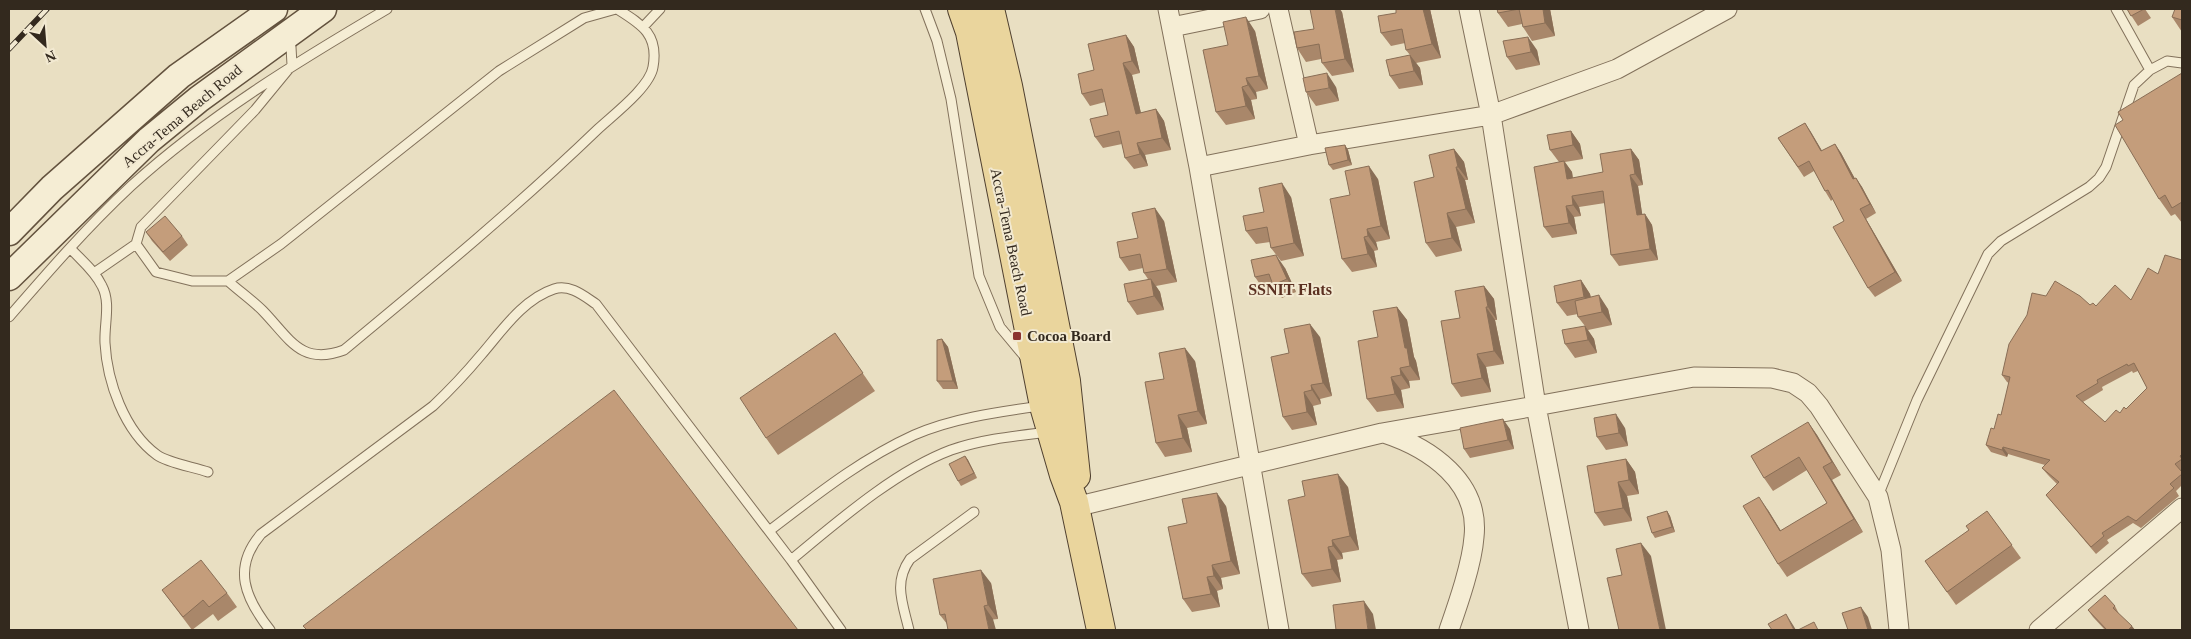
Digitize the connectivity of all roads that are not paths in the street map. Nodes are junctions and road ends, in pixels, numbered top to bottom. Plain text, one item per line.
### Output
1 (323, 9) edge
2 (387, 9) edge
3 (616, 9) edge
4 (660, 9) edge
5 (925, 9) edge
6 (962, 9) edge
7 (990, 9) edge
8 (1168, 9) edge
9 (1260, 9) edge
10 (1278, 9) edge
11 (1469, 9) edge
12 (1728, 9) edge
13 (2116, 9) edge
14 (273, 10) edge
15 (644, 26) junction
16 (1172, 27) junction
17 (287, 34) junction
18 (2182, 63) edge
19 (292, 65) junction
20 (2150, 70) junction
21 (1491, 115) junction
22 (1309, 145) junction
23 (1199, 167) junction
24 (9, 232) edge
25 (136, 244) junction
26 (70, 248) junction
27 (94, 273) junction
28 (9, 277) edge
29 (228, 280) junction
30 (9, 317) edge
31 (1038, 371) junction
32 (1044, 406) junction
33 (1536, 406) junction
34 (1050, 431) junction
35 (1382, 433) junction
36 (1249, 466) junction
37 (208, 472) dead end
38 (1878, 498) junction
39 (1075, 505) junction
40 (2182, 508) edge
41 (974, 512) dead end
42 (768, 532) junction
43 (791, 560) junction
44 (270, 630) edge
45 (841, 630) edge
46 (909, 630) edge
47 (1101, 630) edge
48 (1279, 630) edge
49 (1449, 630) edge
50 (1579, 630) edge
51 (1899, 630) edge
52 (2039, 630) edge

1 - 17 main road, Accra-Tema Beach Road
2 - 19 lane
3 - 15 lane
3 - 29 lane
4 - 15 lane
5 - 31 lane
6 - 31 main road, Accra-Tema Beach Road
7 - 39 main road, Accra-Tema Beach Road
8 - 16 street
9 - 16 street
10 - 22 street
11 - 21 street
12 - 21 street
13 - 20 lane
14 - 17 main road
14 - 24 main road
15 - 29 lane
16 - 23 street
17 - 19 lane
17 - 28 main road, Accra-Tema Beach Road
18 - 20 lane
19 - 25 lane
19 - 26 lane
20 - 38 lane
21 - 22 street
21 - 33 street
22 - 23 street
23 - 36 street
25 - 27 lane
25 - 29 lane
26 - 27 lane
26 - 30 lane
27 - 37 lane
31 - 32 main road, Accra-Tema Beach Road
32 - 34 main road, Accra-Tema Beach Road
32 - 42 lane
33 - 35 street
33 - 38 street
33 - 50 street
34 - 39 main road, Accra-Tema Beach Road
34 - 43 lane
35 - 36 street
35 - 49 street
36 - 39 street
36 - 48 street
38 - 51 street
39 - 47 main road, Accra-Tema Beach Road
40 - 52 street
41 - 46 lane
42 - 43 lane
42 - 44 lane
43 - 45 lane

